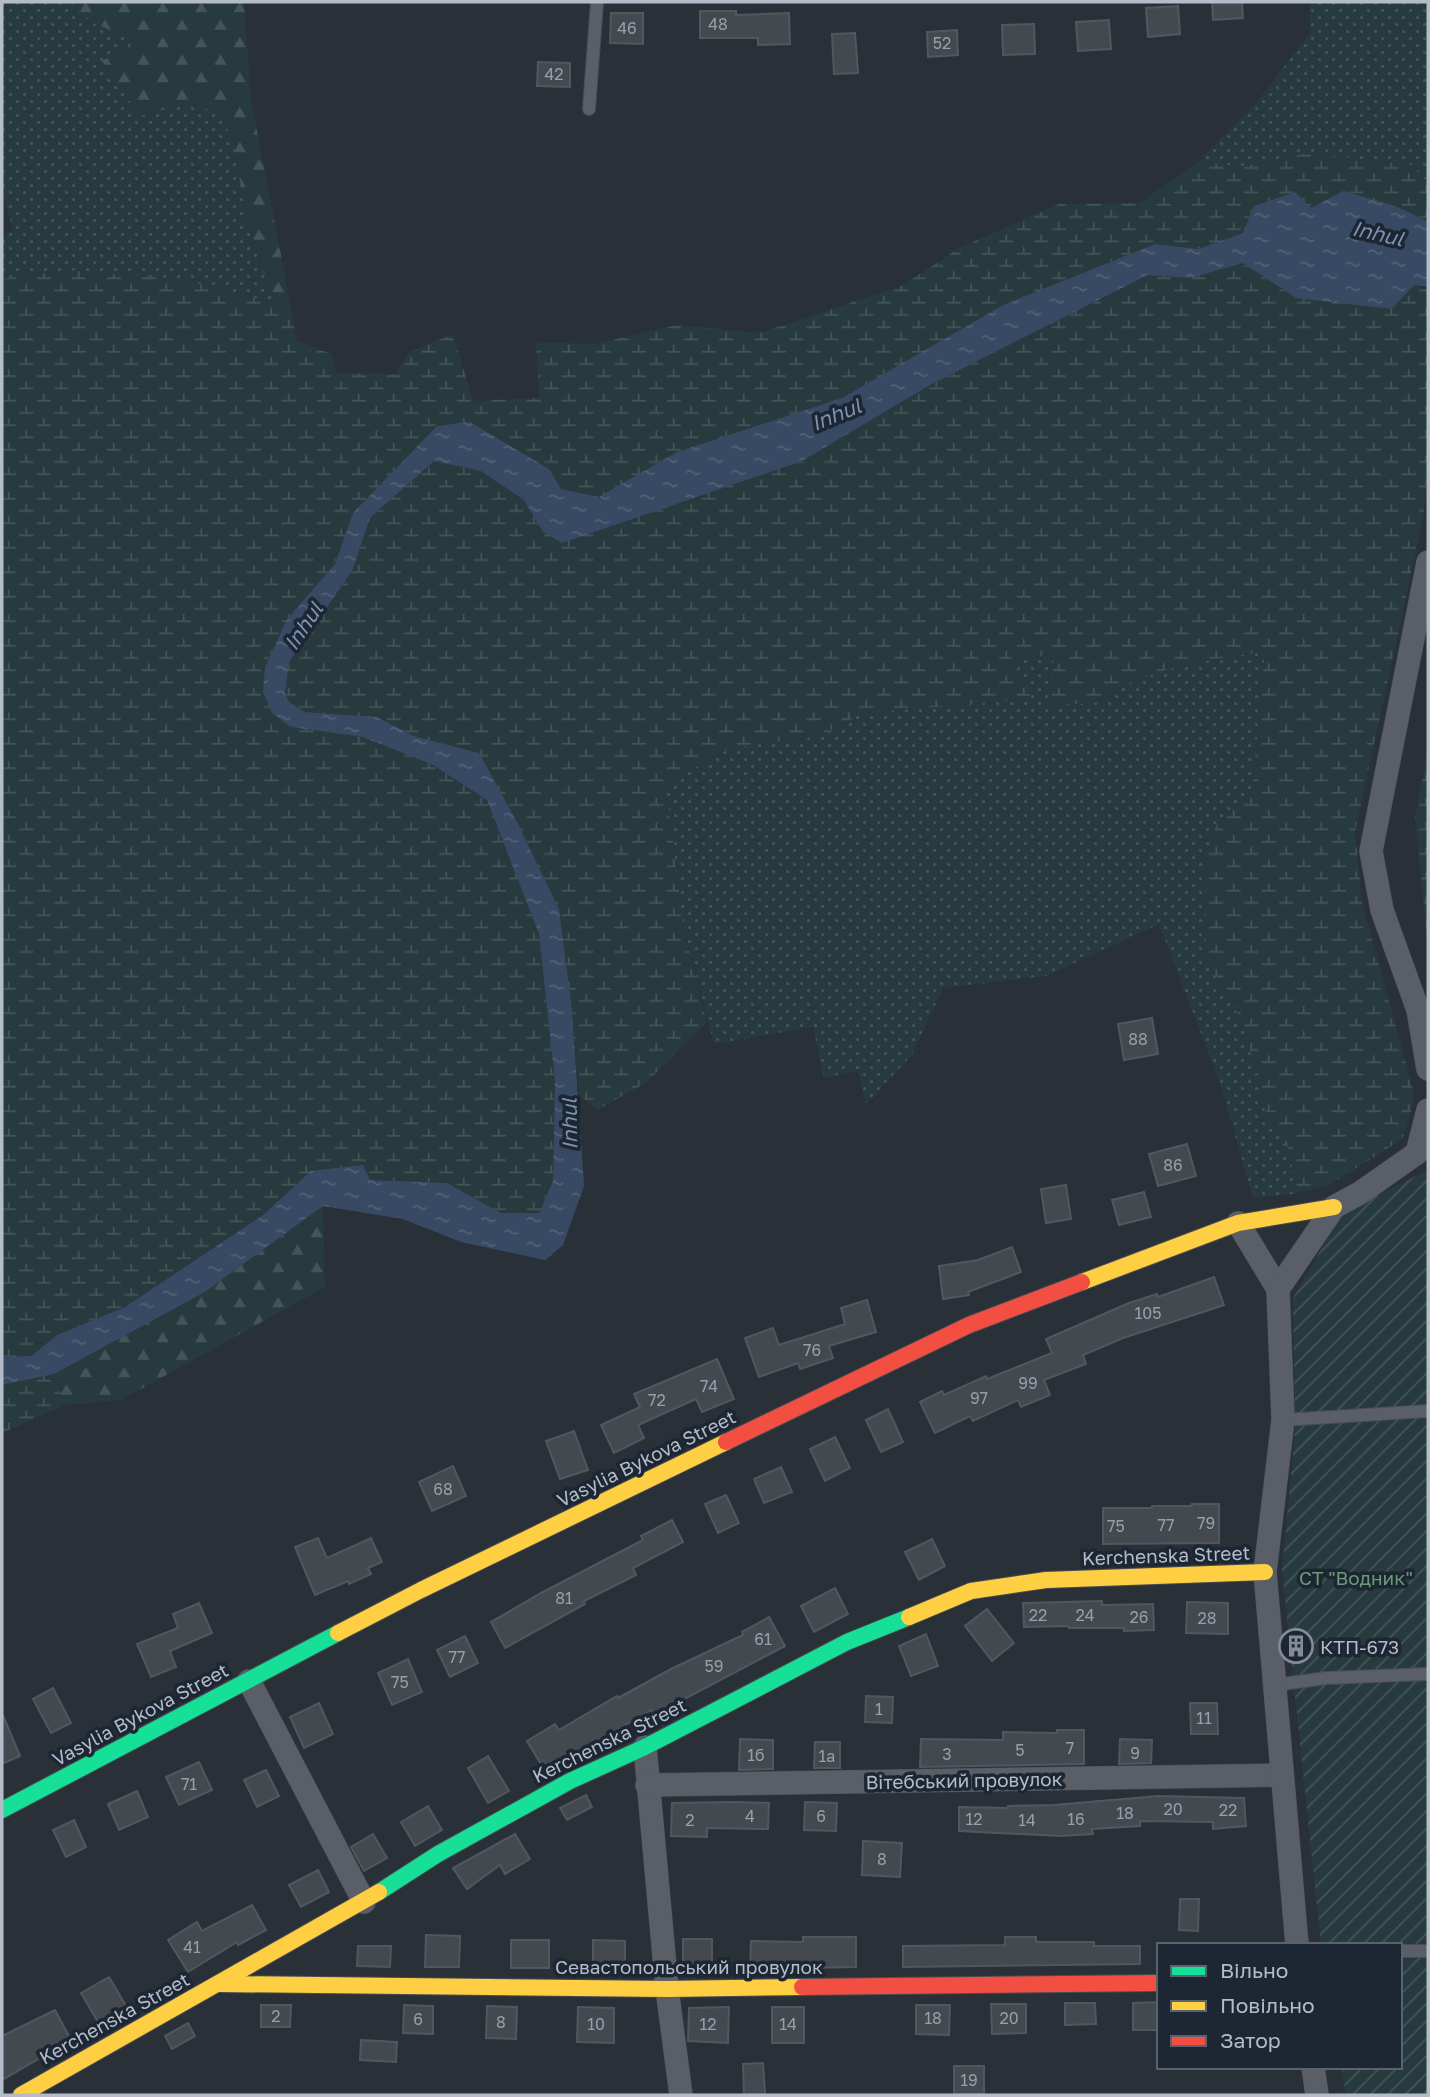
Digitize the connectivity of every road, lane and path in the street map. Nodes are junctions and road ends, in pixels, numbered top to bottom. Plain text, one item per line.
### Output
1 (597, 2) edge
2 (589, 109) dead end
3 (1428, 562) edge
4 (1428, 1069) edge
5 (1428, 1110) edge
6 (1334, 1207) junction
7 (1238, 1223) junction
8 (1279, 1289) junction
9 (1428, 1410) edge
10 (1283, 1420) junction
11 (1265, 1572) junction
12 (1428, 1674) edge
13 (249, 1681) junction
14 (1275, 1685) junction
15 (645, 1748) junction
16 (1282, 1775) junction
17 (647, 1785) junction
18 (2, 1810) edge
19 (364, 1902) junction
20 (1297, 1943) edge
21 (1402, 1951) edge
22 (1428, 1951) edge
23 (1157, 1983) edge
24 (218, 1984) junction
25 (667, 1989) junction
26 (1313, 2069) edge
27 (21, 2095) edge
28 (681, 2095) edge
29 (1317, 2095) edge

1 - 2 lane
3 - 4 street
5 - 6 street
6 - 7 street, Vasylia Bykova Street
6 - 8 street
7 - 8 street
7 - 13 street, Vasylia Bykova Street
8 - 10 street
9 - 10 lane
10 - 11 street
11 - 14 street
11 - 15 street, Kerchenska Street
12 - 14 lane
13 - 18 street, Vasylia Bykova Street
13 - 19 street
14 - 16 street
15 - 17 street
15 - 19 street, Kerchenska Street
16 - 17 street, Вітебський провулок
16 - 20 street
17 - 25 street
19 - 24 street, Kerchenska Street
21 - 22 lane
23 - 25 street, Севастопольський провулок
24 - 25 street, Севастопольський провулок
24 - 27 street, Kerchenska Street
25 - 28 street
26 - 29 street

